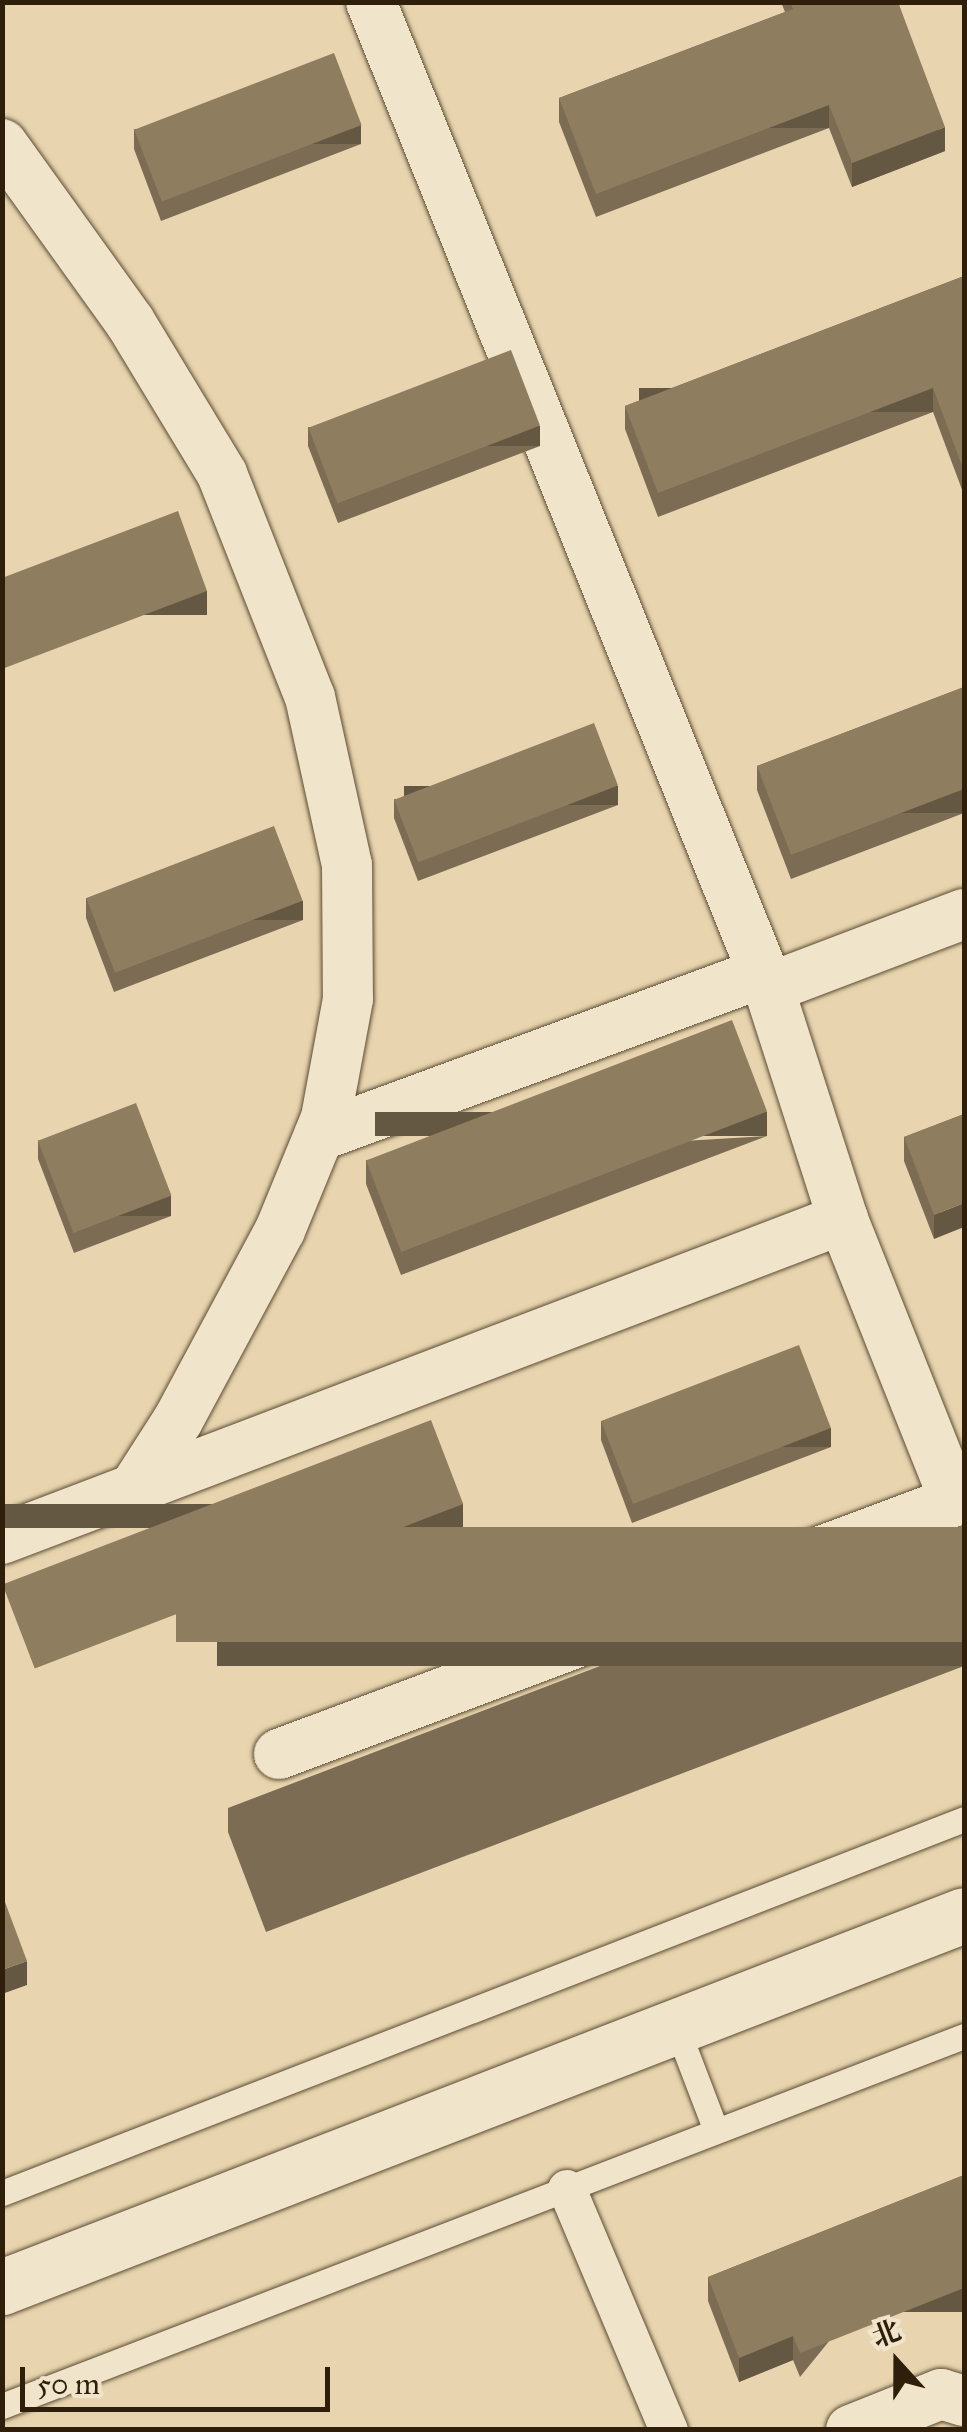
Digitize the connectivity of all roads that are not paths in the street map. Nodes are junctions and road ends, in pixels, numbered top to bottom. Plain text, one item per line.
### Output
1 (371, 2) edge
2 (2, 144) edge
3 (964, 914) edge
4 (766, 980) junction
5 (319, 1136) junction
6 (843, 1219) junction
7 (133, 1490) junction
8 (2, 1539) edge
9 (279, 1754) dead end
10 (964, 1820) edge
11 (964, 1914) edge
12 (676, 2026) junction
13 (964, 2036) edge
14 (716, 2131) junction
15 (567, 2189) junction
16 (2, 2193) edge
17 (2, 2287) edge
18 (964, 2401) edge
19 (2, 2406) edge
20 (669, 2430) edge
21 (851, 2430) edge

1 - 4 street
2 - 5 street
3 - 4 street
4 - 5 street
4 - 6 street
5 - 7 street
6 - 7 street
6 - 9 street
7 - 8 street
10 - 16 lane
11 - 12 street
12 - 14 lane
12 - 17 street
13 - 14 lane
14 - 15 lane
15 - 19 lane
15 - 20 street
18 - 21 street

